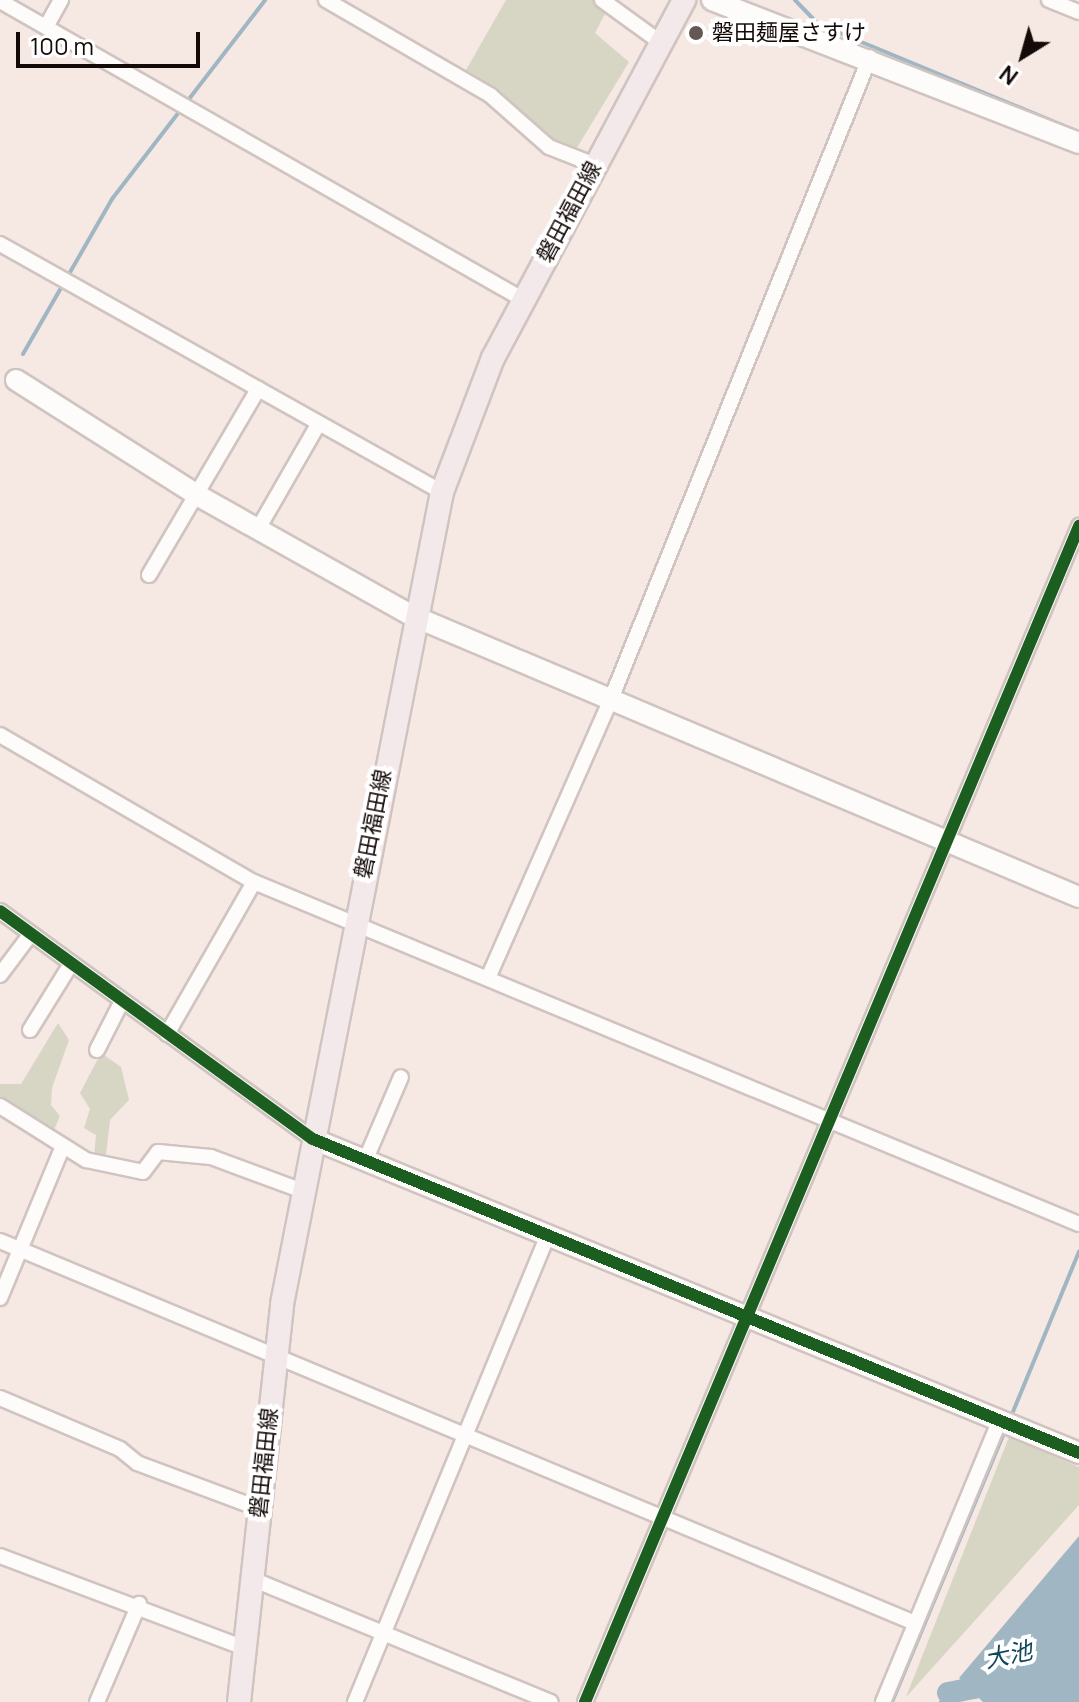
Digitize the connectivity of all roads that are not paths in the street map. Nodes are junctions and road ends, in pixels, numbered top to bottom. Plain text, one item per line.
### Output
1 (61, 0) edge
2 (326, 0) edge
3 (602, 0) edge
4 (684, 0) edge
5 (712, 0) edge
6 (1049, 0) edge
7 (0, 1) edge
8 (1079, 12) edge
9 (46, 27) junction
10 (660, 42) junction
11 (870, 57) junction
12 (1079, 143) edge
13 (595, 165) junction
14 (0, 244) edge
15 (522, 299) junction
16 (7, 375) edge
17 (258, 389) junction
18 (319, 423) junction
19 (442, 492) junction
20 (197, 495) junction
21 (1079, 526) edge
22 (258, 529) junction
23 (149, 575) dead end
24 (413, 616) junction
25 (611, 699) junction
26 (0, 735) edge
27 (944, 840) junction
28 (254, 882) junction
29 (1079, 897) edge
30 (0, 911) edge
31 (354, 923) junction
32 (30, 935) junction
33 (71, 964) junction
34 (0, 975) edge
35 (488, 978) junction
36 (122, 1001) junction
37 (30, 1030) dead end
38 (167, 1034) junction
39 (97, 1050) dead end
40 (401, 1077) dead end
41 (0, 1106) edge
42 (829, 1120) junction
43 (313, 1139) junction
44 (62, 1148) junction
45 (365, 1161) junction
46 (303, 1191) junction
47 (1079, 1224) edge
48 (547, 1237) junction
49 (0, 1241) edge
50 (20, 1249) junction
51 (0, 1298) edge
52 (745, 1318) junction
53 (275, 1355) junction
54 (0, 1398) edge
55 (998, 1424) junction
56 (467, 1432) junction
57 (1079, 1453) edge
58 (260, 1509) junction
59 (661, 1517) junction
60 (0, 1556) edge
61 (252, 1579) junction
62 (139, 1604) junction
63 (915, 1623) junction
64 (384, 1632) junction
65 (245, 1648) junction
66 (97, 1702) edge
67 (239, 1702) edge
68 (355, 1702) edge
69 (551, 1702) edge
70 (585, 1702) edge
71 (883, 1702) edge

1 - 9 street
2 - 13 street
3 - 10 street
4 - 10 main road, 磐田福田線
5 - 11 street
6 - 8 street
7 - 9 street
9 - 15 street
10 - 13 main road, 磐田福田線
11 - 12 street
11 - 25 street
13 - 15 main road, 磐田福田線
14 - 17 street
15 - 19 main road, 磐田福田線
16 - 20 street
17 - 18 street
17 - 20 street
18 - 19 street
18 - 22 street
19 - 24 main road, 磐田福田線
20 - 22 street
20 - 23 street
21 - 27 street
22 - 24 street
24 - 25 street
24 - 31 main road, 磐田福田線
25 - 27 street
25 - 35 street
26 - 28 street
27 - 29 street
27 - 42 street
28 - 31 street
28 - 38 street
30 - 32 street
31 - 35 street
31 - 43 main road, 磐田福田線
32 - 33 street
32 - 34 street
33 - 36 street
33 - 37 street
35 - 42 street
36 - 38 street
36 - 39 street
38 - 43 street
40 - 45 street
41 - 44 street
42 - 47 street
42 - 52 street
43 - 45 street
43 - 46 main road, 磐田福田線
44 - 46 street
44 - 50 street
45 - 48 street
46 - 53 main road, 磐田福田線
48 - 52 street
48 - 56 street
49 - 50 street
50 - 51 street
50 - 53 street
52 - 55 street
52 - 59 street
53 - 56 street
53 - 58 main road, 磐田福田線
54 - 58 street
55 - 57 street
55 - 63 street
56 - 59 street
56 - 64 street
58 - 61 main road, 磐田福田線
59 - 63 street
59 - 70 street
60 - 62 street
61 - 64 street
61 - 65 main road, 磐田福田線
62 - 65 street
62 - 66 street
63 - 71 street
64 - 68 street
64 - 69 street
65 - 67 main road, 磐田福田線

